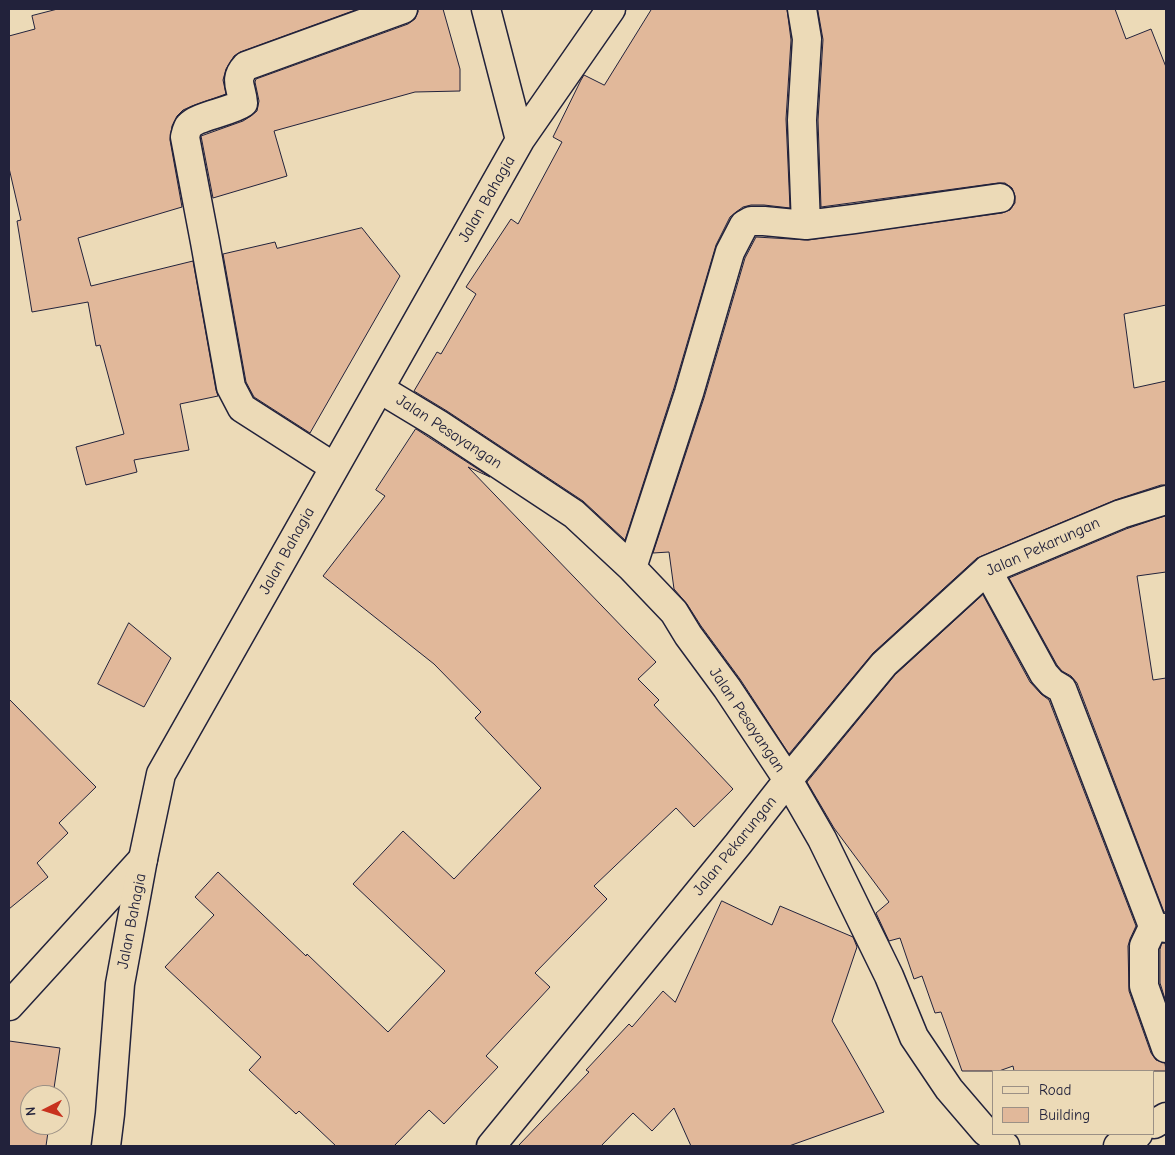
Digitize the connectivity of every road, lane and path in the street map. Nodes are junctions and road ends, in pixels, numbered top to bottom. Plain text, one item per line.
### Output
1 (403, 9) edge
2 (486, 9) edge
3 (611, 9) edge
4 (802, 9) edge
5 (520, 140) junction
6 (1000, 198) dead end
7 (806, 224) junction
8 (380, 389) junction
9 (334, 467) junction
10 (1166, 500) edge
11 (632, 568) junction
12 (987, 570) junction
13 (788, 780) junction
14 (143, 859) junction
15 (1160, 926) edge
16 (9, 1006) edge
17 (1166, 1048) edge
18 (1166, 1117) edge
19 (1155, 1123) edge
20 (1136, 1135) edge
21 (106, 1146) edge
22 (491, 1146) edge
23 (1005, 1146) edge
24 (1118, 1146) edge

1 - 9 street
2 - 5 street
3 - 5 street, Jalan Bahagia
4 - 7 street
5 - 8 street, Jalan Bahagia
6 - 7 street
7 - 11 street
8 - 9 street, Jalan Bahagia
8 - 11 street, Jalan Pesayangan
9 - 14 street, Jalan Bahagia
10 - 12 street, Jalan Pekarungan
11 - 13 street, Jalan Pesayangan
12 - 13 street, Jalan Pekarungan
12 - 15 street
13 - 22 street, Jalan Pekarungan
13 - 23 street, Jalan Pesayangan
14 - 16 street
14 - 21 street, Jalan Bahagia
15 - 17 street
18 - 19 street
20 - 24 street

